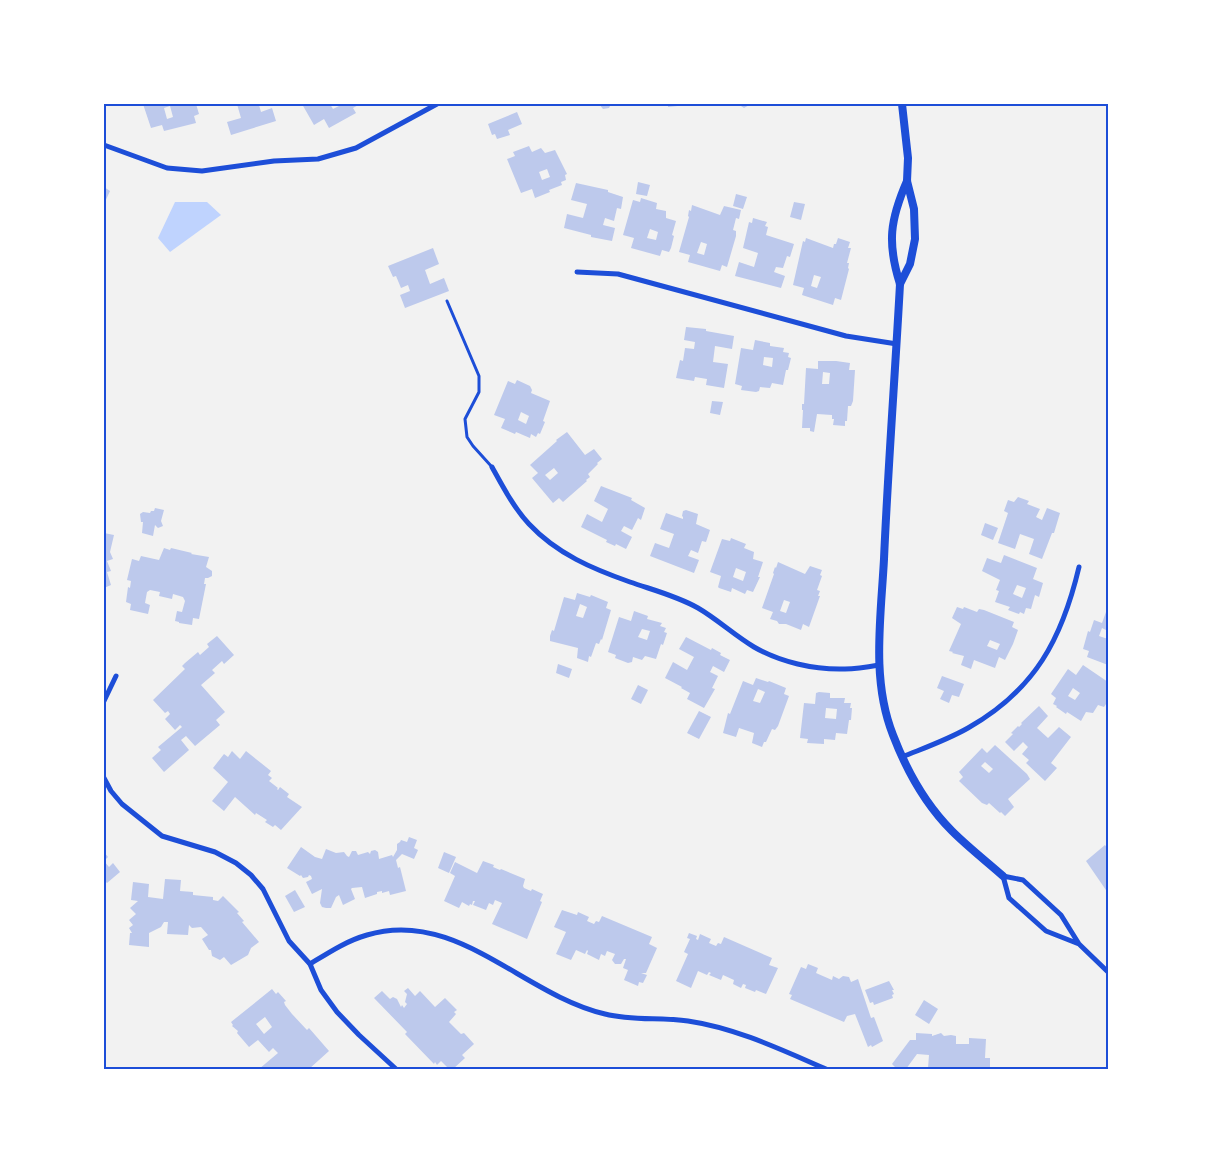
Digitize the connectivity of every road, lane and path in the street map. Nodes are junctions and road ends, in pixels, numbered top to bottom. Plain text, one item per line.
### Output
1 (437, 104) edge
2 (902, 104) edge
3 (104, 146) edge
4 (907, 181) junction
5 (577, 272) dead end
6 (900, 284) junction
7 (447, 301) dead end
8 (897, 344) junction
9 (492, 467) joint
10 (1079, 567) dead end
11 (879, 665) junction
12 (116, 676) dead end
13 (104, 702) edge
14 (902, 757) junction
15 (104, 778) edge
16 (1003, 876) junction
17 (1080, 944) junction
18 (310, 964) junction
19 (1108, 972) edge
20 (396, 1069) edge
21 (826, 1069) edge

1 - 3 street
2 - 4 street
4 - 6 street
4 - 6 street
5 - 8 street
6 - 8 street
7 - 9 lane
8 - 11 street
9 - 11 street
10 - 14 street
11 - 14 street
12 - 13 street
14 - 16 street
15 - 18 street
16 - 17 street
16 - 17 street
17 - 19 street
18 - 20 street
18 - 21 street

